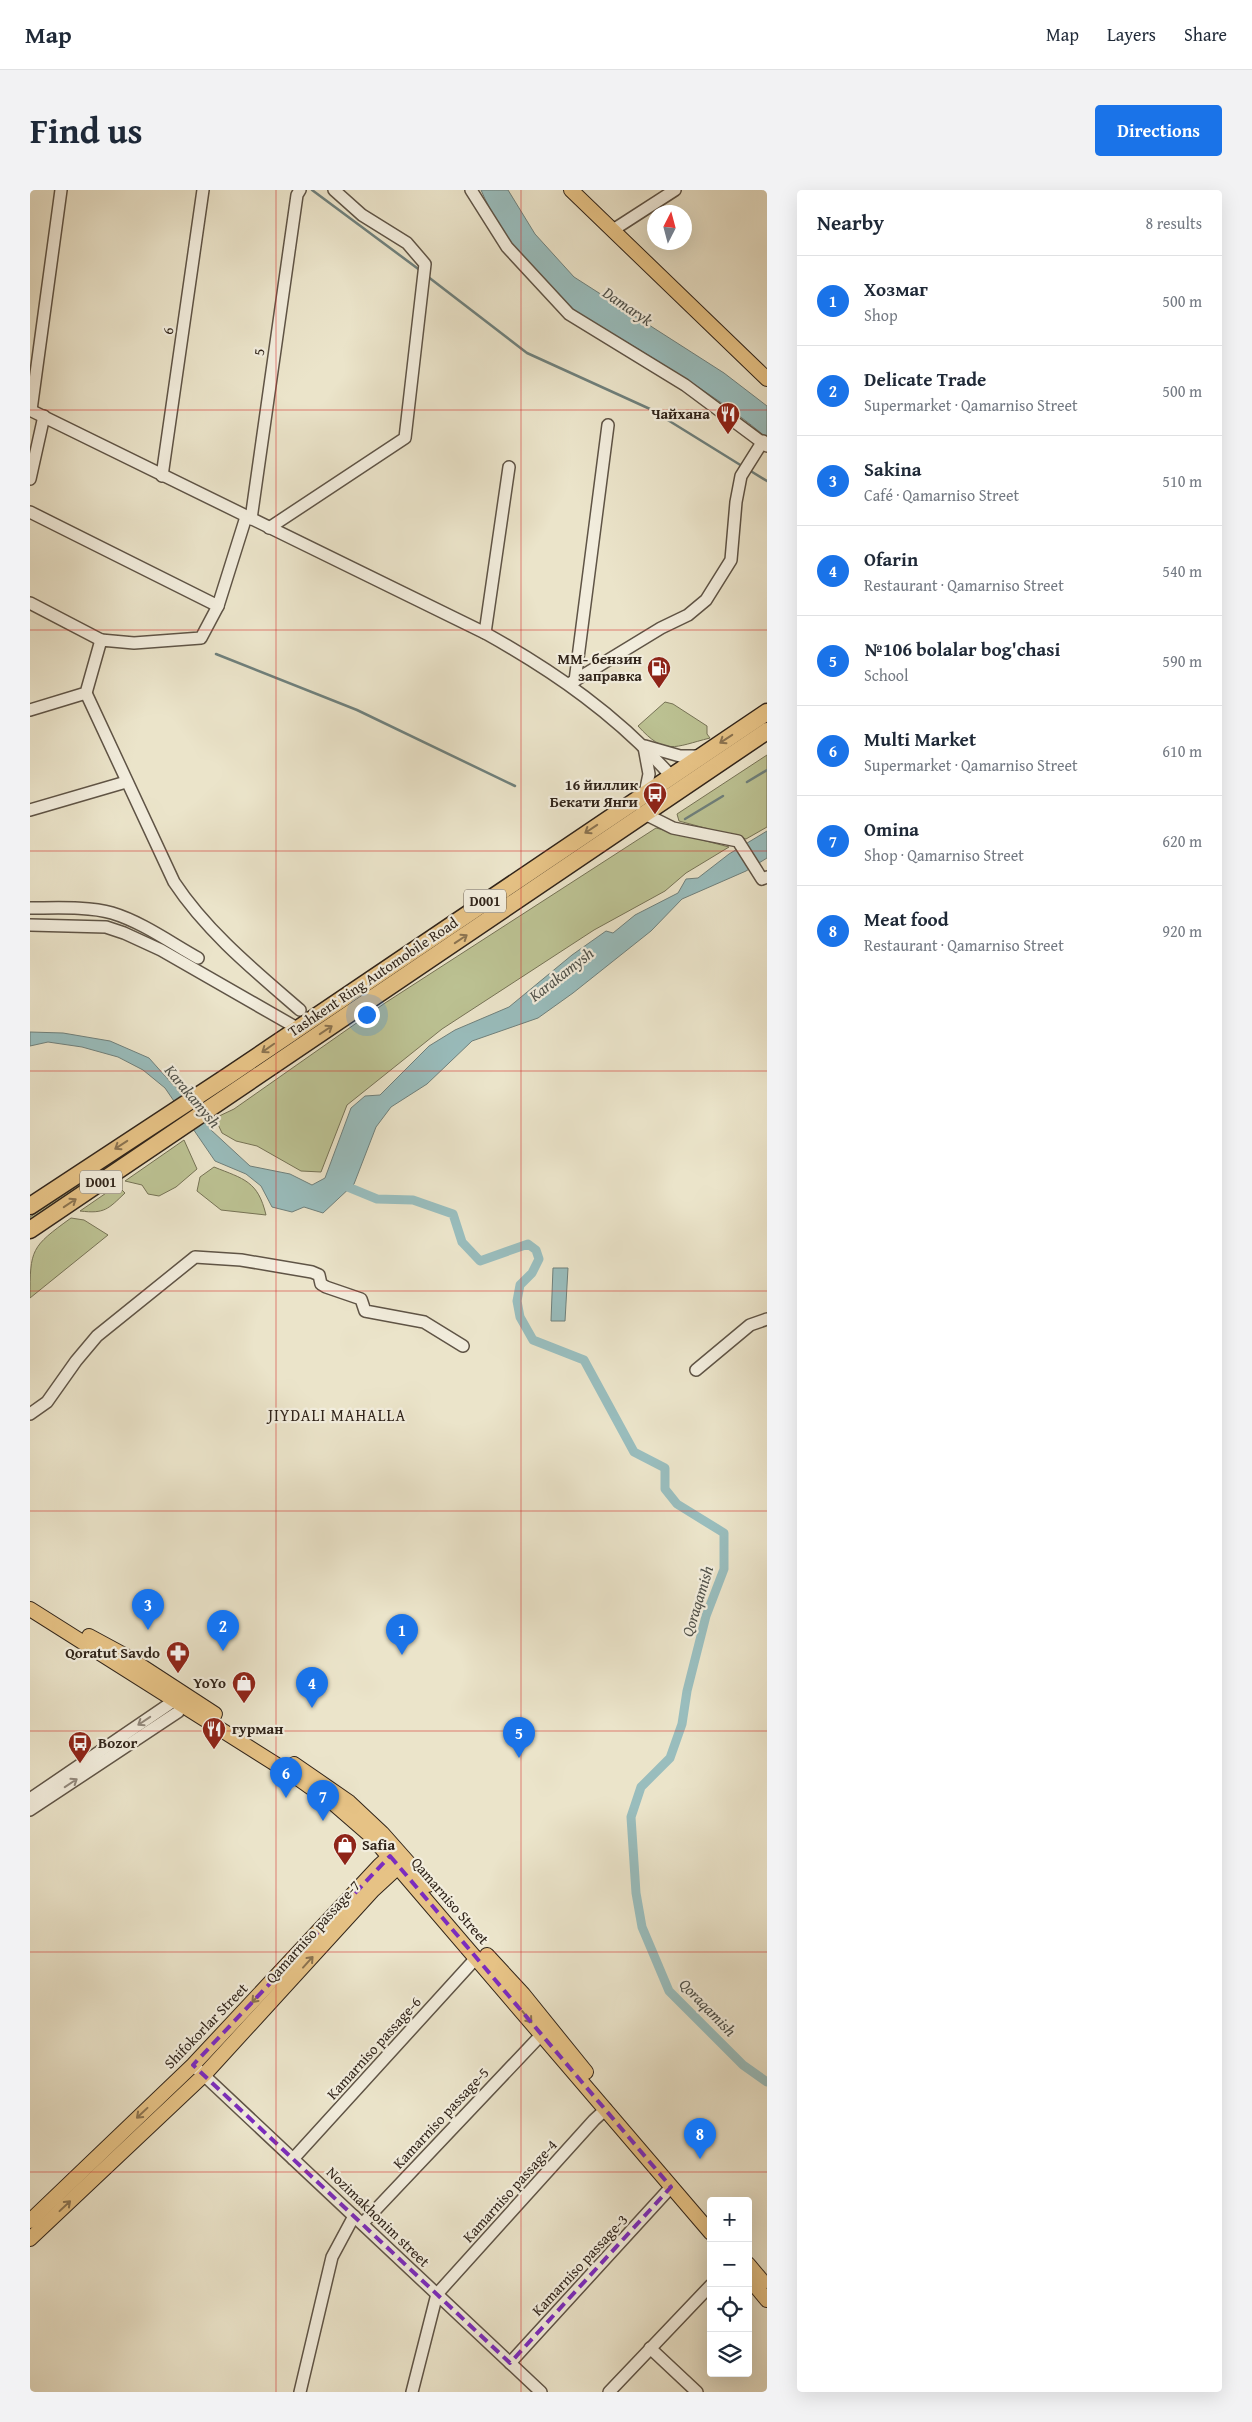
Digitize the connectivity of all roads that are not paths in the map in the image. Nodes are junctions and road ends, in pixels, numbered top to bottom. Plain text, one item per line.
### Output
1 (61, 190) edge
2 (203, 190) edge
3 (300, 190) edge
4 (334, 190) edge
5 (471, 190) edge
6 (571, 190) edge
7 (675, 190) edge
8 (613, 230) junction
9 (767, 379) edge
10 (31, 410) edge
11 (44, 416) junction
12 (608, 425) dead end
13 (765, 444) edge
14 (509, 467) dead end
15 (162, 476) junction
16 (30, 479) edge
17 (30, 512) edge
18 (249, 518) junction
19 (269, 528) junction
20 (30, 603) edge
21 (218, 606) junction
22 (485, 633) junction
23 (101, 640) junction
24 (572, 683) junction
25 (86, 693) junction
26 (30, 710) edge
27 (767, 712) edge
28 (767, 731) edge
29 (644, 745) junction
30 (701, 756) junction
31 (671, 776) junction
32 (126, 782) junction
33 (681, 790) junction
34 (645, 793) junction
35 (30, 810) edge
36 (645, 814) junction
37 (763, 877) edge
38 (504, 888) junction
39 (515, 903) junction
40 (30, 908) edge
41 (30, 925) edge
42 (198, 958) dead end
43 (300, 1010) dead end
44 (297, 1028) junction
45 (30, 1206) edge
46 (30, 1230) edge
47 (767, 1319) edge
48 (463, 1346) dead end
49 (696, 1370) dead end
50 (30, 1414) edge
51 (30, 1602) edge
52 (30, 1609) edge
53 (181, 1700) junction
54 (30, 1799) edge
55 (30, 1810) edge
56 (397, 1859) junction
57 (478, 1957) junction
58 (542, 2034) junction
59 (193, 2065) junction
60 (204, 2075) junction
61 (606, 2109) junction
62 (293, 2160) junction
63 (671, 2187) junction
64 (707, 2215) edge
65 (358, 2219) junction
66 (30, 2221) edge
67 (707, 2228) edge
68 (30, 2239) edge
69 (752, 2269) edge
70 (752, 2282) edge
71 (767, 2286) edge
72 (709, 2287) edge
73 (437, 2294) junction
74 (767, 2300) edge
75 (650, 2348) junction
76 (510, 2362) junction
77 (300, 2392) edge
78 (412, 2392) edge
79 (541, 2392) edge
80 (609, 2392) edge
81 (697, 2392) edge

1 - 10 street
2 - 15 street, 6
3 - 18 street, 5
4 - 19 street
5 - 13 street
6 - 8 main road
7 - 8 street
8 - 9 main road
10 - 11 street
11 - 15 street
11 - 16 street
12 - 24 street
13 - 24 street
14 - 22 street
15 - 18 street
17 - 21 street
18 - 19 street
18 - 21 street, 5
19 - 22 street
20 - 23 street
21 - 23 street, 5
22 - 24 street
23 - 25 street
24 - 29 street
25 - 26 street
25 - 32 street
27 -> 30 highway, Tashkent Ring Automobile Road / D001
28 - 33 highway, Tashkent Ring Automobile Road / D001
29 - 30 street
29 - 31 street
29 - 34 street
30 - 31 highway, Tashkent Ring Automobile Road / D001
31 - 33 highway
31 - 34 highway, Tashkent Ring Automobile Road / D001
32 - 35 street
32 - 43 street
33 - 36 highway, Tashkent Ring Automobile Road / D001
34 -> 38 highway, Tashkent Ring Automobile Road / D001
36 - 37 street
36 - 39 highway, Tashkent Ring Automobile Road / D001
38 - 39 highway
38 - 44 highway, Tashkent Ring Automobile Road / D001
46 -> 39 highway, Tashkent Ring Automobile Road / D001
40 - 42 street
41 - 44 street
44 -> 45 highway, Tashkent Ring Automobile Road / D001
47 - 49 street
48 - 50 street
51 - 53 main road, Qamarniso Street
52 - 53 main road, Qamarniso Street
53 -> 54 street
55 -> 53 street
53 - 56 main road, Qamarniso Street
56 - 57 main road, Qamarniso Street
56 -> 59 main road, Shifokorlar Street
60 -> 56 main road, Qamarniso passage-7
56 - 64 main road, Qamarniso Street
57 -> 58 main road, Qamarniso Street
57 - 62 street, Kamarniso passage-6
58 - 61 main road, Qamarniso Street
58 - 65 street, Kamarniso passage-5
59 - 60 street, Nozimakhonim street
59 -> 66 main road, Shifokorlar Street
60 - 62 street, Nozimakhonim street
68 -> 60 main road
61 - 63 main road, Qamarniso Street
61 - 73 street, Kamarniso passage-4
62 - 65 street, Nozimakhonim street
63 - 67 main road, Qamarniso Street
63 - 76 street, Kamarniso passage-3
65 - 73 street, Nozimakhonim street
65 - 77 street, Kamarniso passage-5
69 - 71 main road
70 - 74 main road
72 - 75 street
73 - 76 street, Nozimakhonim street
73 - 78 street
75 - 80 street
75 - 81 street
76 - 79 street, Nozimakhonim street

